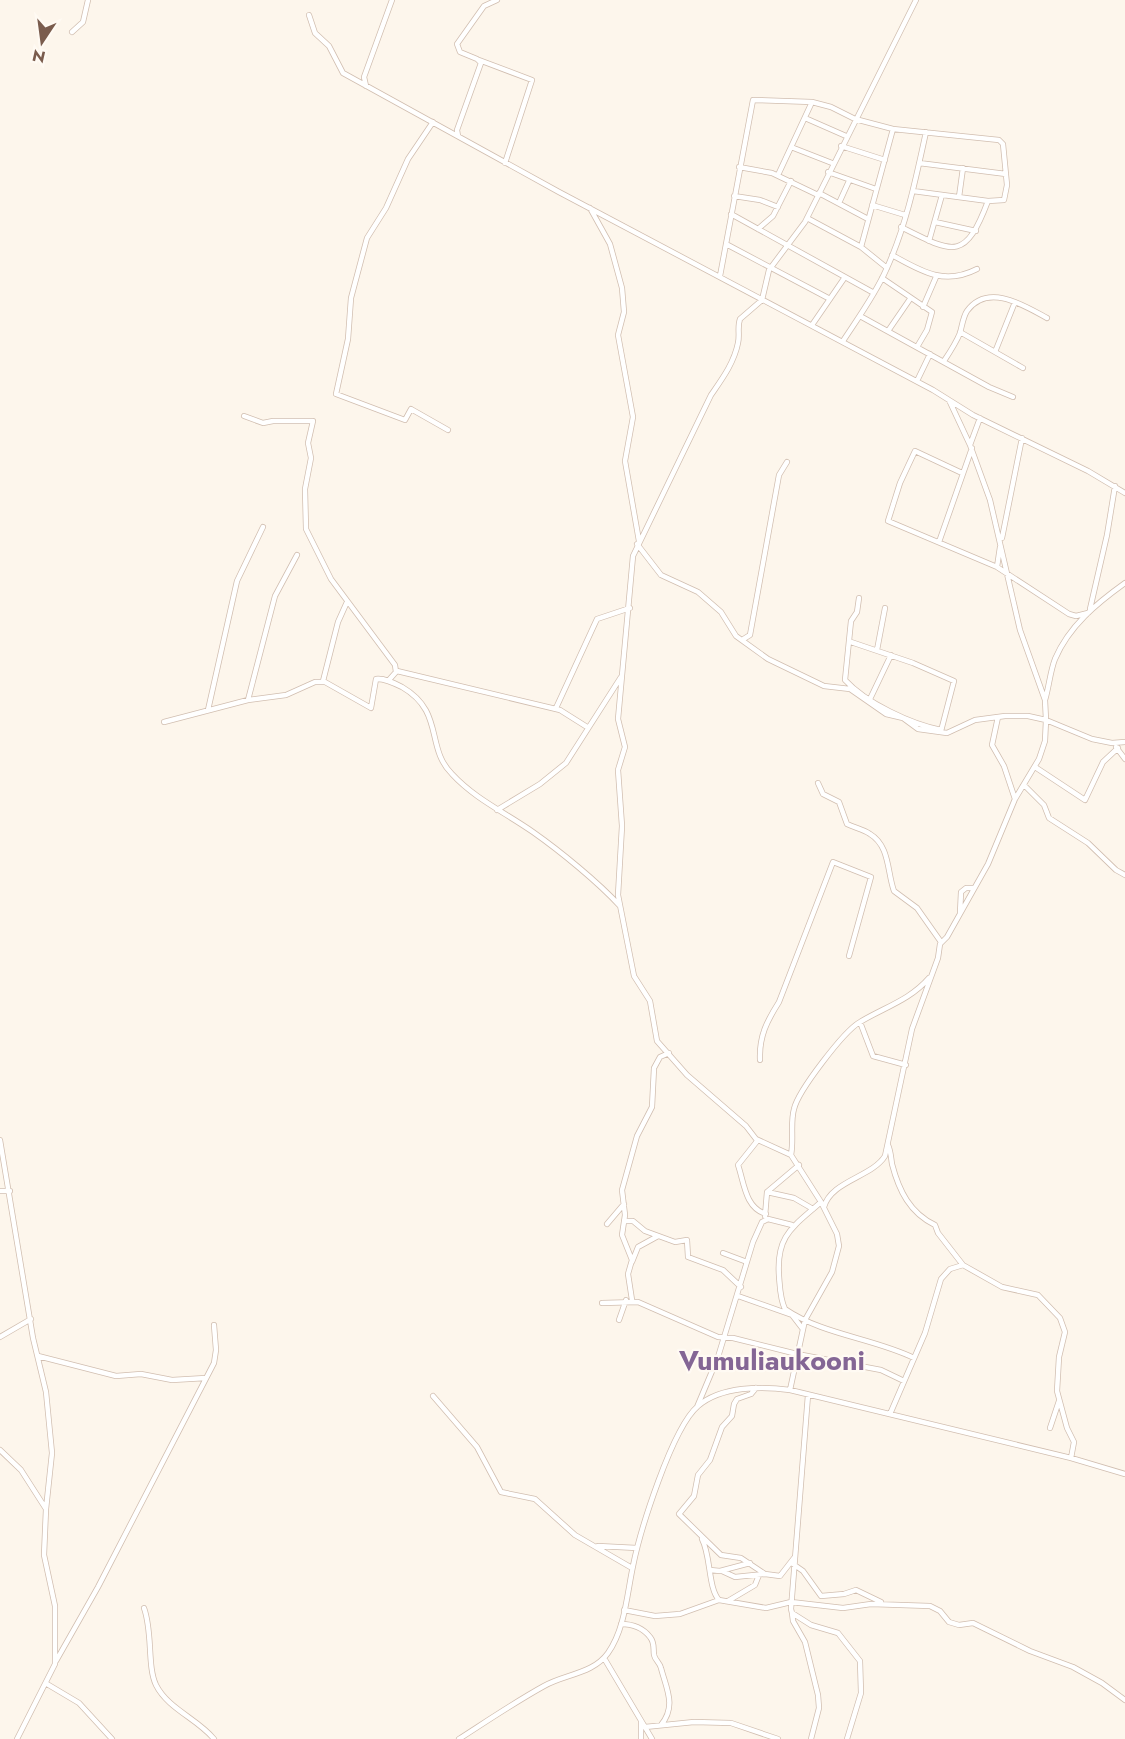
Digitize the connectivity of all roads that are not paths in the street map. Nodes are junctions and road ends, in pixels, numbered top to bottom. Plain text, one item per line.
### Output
1 (88, 0) edge
2 (392, 0) edge
3 (496, 0) edge
4 (916, 0) edge
5 (309, 15) dead end
6 (72, 32) dead end
7 (479, 60) junction
8 (366, 86) junction
9 (812, 102) junction
10 (805, 118) junction
11 (855, 119) junction
12 (433, 122) junction
13 (893, 129) junction
14 (926, 132) junction
15 (458, 136) junction
16 (846, 136) junction
17 (841, 146) junction
18 (791, 147) junction
19 (885, 160) junction
20 (505, 163) junction
21 (832, 163) junction
22 (919, 163) junction
23 (739, 167) junction
24 (963, 168) junction
25 (828, 172) junction
26 (1006, 174) junction
27 (778, 175) junction
28 (791, 181) junction
29 (849, 181) junction
30 (876, 189) junction
31 (913, 190) junction
32 (818, 194) junction
33 (942, 195) junction
34 (734, 196) junction
35 (959, 197) junction
36 (988, 201) junction
37 (839, 203) junction
38 (872, 204) junction
39 (778, 207) junction
40 (590, 208) junction
41 (731, 214) junction
42 (905, 214) junction
43 (807, 218) junction
44 (868, 219) junction
45 (935, 222) junction
46 (901, 227) junction
47 (758, 229) junction
48 (976, 231) junction
49 (929, 241) junction
50 (726, 243) junction
51 (788, 245) junction
52 (861, 247) junction
53 (892, 255) junction
54 (770, 268) junction
55 (887, 268) junction
56 (977, 269) dead end
57 (720, 276) junction
58 (845, 277) junction
59 (936, 277) junction
60 (882, 278) junction
61 (874, 293) junction
62 (830, 299) junction
63 (910, 299) junction
64 (762, 300) junction
65 (1015, 302) junction
66 (923, 307) junction
67 (860, 316) junction
68 (1047, 318) dead end
69 (812, 325) junction
70 (888, 331) junction
71 (960, 332) junction
72 (843, 341) junction
73 (917, 347) junction
74 (995, 352) junction
75 (930, 354) junction
76 (944, 361) junction
77 (1023, 368) dead end
78 (917, 381) junction
79 (1013, 397) dead end
80 (950, 400) junction
81 (244, 416) dead end
82 (980, 418) junction
83 (448, 430) dead end
84 (1023, 438) junction
85 (971, 446) junction
86 (787, 462) dead end
87 (962, 473) junction
88 (1115, 486) junction
89 (1125, 493) edge
90 (263, 527) dead end
91 (638, 542) junction
92 (939, 542) junction
93 (1001, 542) junction
94 (297, 555) dead end
95 (996, 567) junction
96 (1006, 573) junction
97 (1125, 583) edge
98 (859, 597) dead end
99 (347, 602) junction
100 (630, 608) junction
101 (885, 608) dead end
102 (1088, 612) junction
103 (742, 640) junction
104 (851, 642) junction
105 (877, 650) junction
106 (891, 655) junction
107 (396, 671) junction
108 (622, 676) junction
109 (323, 681) junction
110 (388, 681) junction
111 (870, 699) junction
112 (248, 700) junction
113 (1046, 700) junction
114 (556, 708) junction
115 (208, 710) junction
116 (998, 717) junction
117 (944, 720) junction
118 (1046, 720) junction
119 (164, 722) dead end
120 (587, 727) junction
121 (956, 729) junction
122 (941, 731) junction
123 (1125, 742) edge
124 (1112, 743) junction
125 (1118, 748) junction
126 (1125, 759) edge
127 (1035, 767) junction
128 (818, 783) dead end
129 (1024, 785) junction
130 (1015, 799) junction
131 (497, 810) junction
132 (1125, 875) edge
133 (974, 888) junction
134 (620, 906) junction
135 (960, 913) junction
136 (941, 942) junction
137 (849, 956) dead end
138 (932, 975) junction
139 (860, 1022) junction
140 (669, 1053) junction
141 (760, 1060) dead end
142 (906, 1065) junction
143 (0, 1140) edge
144 (758, 1140) junction
145 (888, 1145) junction
146 (791, 1155) junction
147 (799, 1164) junction
148 (0, 1191) edge
149 (10, 1191) junction
150 (767, 1192) junction
151 (624, 1204) junction
152 (823, 1205) junction
153 (813, 1209) junction
154 (765, 1217) junction
155 (624, 1221) junction
156 (607, 1224) dead end
157 (792, 1225) junction
158 (658, 1236) junction
159 (723, 1253) dead end
160 (747, 1262) junction
161 (632, 1264) junction
162 (963, 1265) junction
163 (741, 1287) junction
164 (738, 1296) junction
165 (629, 1300) junction
166 (602, 1304) dead end
167 (31, 1319) junction
168 (619, 1320) dead end
169 (805, 1320) junction
170 (214, 1325) dead end
171 (802, 1328) junction
172 (0, 1337) edge
173 (724, 1338) junction
174 (797, 1354) junction
175 (38, 1356) junction
176 (914, 1358) junction
177 (206, 1378) junction
178 (904, 1381) junction
179 (756, 1388) junction
180 (790, 1390) junction
181 (808, 1395) junction
182 (433, 1396) dead end
183 (1059, 1401) junction
184 (697, 1407) junction
185 (890, 1414) junction
186 (1050, 1428) dead end
187 (0, 1450) edge
188 (1071, 1458) junction
189 (1125, 1474) edge
190 (46, 1509) junction
191 (701, 1537) junction
192 (595, 1546) junction
193 (637, 1548) junction
194 (794, 1561) junction
195 (750, 1563) junction
196 (632, 1568) junction
197 (710, 1570) junction
198 (722, 1571) junction
199 (765, 1574) junction
200 (759, 1575) junction
201 (719, 1600) junction
202 (728, 1601) junction
203 (791, 1602) junction
204 (889, 1605) junction
205 (144, 1608) dead end
206 (624, 1610) junction
207 (792, 1614) junction
208 (621, 1624) junction
209 (604, 1658) junction
210 (56, 1661) junction
211 (47, 1684) junction
212 (1125, 1700) edge
213 (641, 1720) junction
214 (660, 1726) junction
215 (645, 1727) junction
216 (17, 1739) edge
217 (112, 1739) edge
218 (214, 1739) edge
219 (459, 1739) edge
220 (641, 1739) edge
221 (652, 1739) edge
222 (778, 1739) edge
223 (811, 1739) edge
224 (847, 1739) edge

1 - 6 street
2 - 8 street
3 - 7 street
4 - 11 street
5 - 8 street
7 - 15 street
7 - 20 street
8 - 12 street
9 - 10 street
9 - 11 street
9 - 23 street
10 - 16 street
10 - 18 street
11 - 13 street
11 - 16 street
12 - 15 street
12 - 83 street
13 - 14 street
13 - 19 street
14 - 22 street
14 - 26 street
15 - 20 street
16 - 17 street
17 - 19 street
17 - 21 street
18 - 21 street
18 - 27 street
19 - 30 street
20 - 40 street
21 - 25 street
22 - 24 street
22 - 31 street
23 - 27 street
23 - 34 street
24 - 26 street
24 - 35 street
25 - 29 street
25 - 32 street
26 - 36 street
27 - 28 street
28 - 32 street
28 - 39 street
29 - 30 street
29 - 37 street
30 - 38 street
31 - 33 street
31 - 42 street
32 - 37 street
32 - 43 street
33 - 35 street
33 - 45 street
34 - 39 street
34 - 41 street
35 - 36 street
36 - 48 street
37 - 44 street
38 - 42 street
38 - 44 street
39 - 47 street
40 - 57 street
40 - 91 street
41 - 47 street
41 - 50 street
42 - 46 street
43 - 51 street
43 - 52 street
44 - 52 street
45 - 48 street
45 - 49 street
46 - 49 street
46 - 53 street
47 - 51 street
48 - 49 street
50 - 54 street
50 - 57 street
51 - 54 street
51 - 58 street
52 - 55 street
53 - 55 street
53 - 59 street
54 - 62 street
54 - 64 street
55 - 60 street
56 - 59 street
57 - 64 street
58 - 61 street
58 - 62 street
59 - 66 street
60 - 61 street
60 - 63 street
61 - 67 street
62 - 69 street
63 - 66 street
63 - 70 street
64 - 69 street
64 - 91 street
65 - 68 street
65 - 71 street
65 - 74 street
66 - 73 street
67 - 70 street
67 - 72 street
69 - 72 street
70 - 73 street
71 - 74 street
71 - 76 street
72 - 78 street
73 - 75 street
74 - 77 street
75 - 76 street
75 - 78 street
76 - 79 street
78 - 80 street
80 - 82 street
80 - 85 street
81 - 99 street
82 - 84 street
82 - 85 street
84 - 88 street
84 - 93 street
85 - 87 street
85 - 93 street
86 - 103 street
87 - 92 street
87 - 92 street
88 - 89 street
88 - 102 street
90 - 115 street
91 - 100 street
91 - 103 street
92 - 95 street
93 - 95 street
93 - 96 street
94 - 112 street
95 - 96 street
96 - 102 street
96 - 113 street
97 - 102 street
98 - 104 street
99 - 107 street
99 - 109 street
100 - 108 street
100 - 114 street
101 - 105 street
102 - 113 street
103 - 122 street
104 - 105 street
104 - 111 street
105 - 106 street
106 - 111 street
106 - 117 street
107 - 110 street
107 - 114 street
108 - 120 street
108 - 134 street
109 - 110 street
109 - 112 street
110 - 131 street
111 - 122 street
112 - 115 street
113 - 118 street
114 - 120 street
115 - 119 street
116 - 118 street
116 - 121 street
116 - 130 street
117 - 121 street
117 - 122 street
118 - 124 street
118 - 127 street
120 - 131 street
121 - 122 street
123 - 124 street
124 - 125 street
125 - 126 street
125 - 127 street
127 - 129 street
128 - 136 street
129 - 130 street
129 - 132 street
130 - 133 street
131 - 134 street
133 - 135 street
133 - 135 street
134 - 140 street
135 - 136 street
136 - 138 street
137 - 141 street
138 - 139 street
138 - 142 street
139 - 142 street
139 - 146 street
140 - 144 street
140 - 151 street
142 - 145 street
143 - 149 street
144 - 146 street
144 - 154 street
145 - 152 street
145 - 162 street
146 - 147 street
147 - 150 street
147 - 152 street
148 - 149 street
149 - 167 street
150 - 153 street
150 - 154 street
151 - 155 street
151 - 156 street
152 - 153 street
152 - 169 street
153 - 157 street
154 - 157 street
154 - 160 street
155 - 158 street
155 - 161 street
157 - 169 street
158 - 161 street
158 - 163 street
159 - 160 street
160 - 163 street
161 - 165 street
162 - 176 street
162 - 183 street
163 - 164 street
164 - 171 street
164 - 173 street
165 - 166 street
165 - 168 street
165 - 173 street
167 - 172 street
167 - 175 street
169 - 171 street
169 - 176 street
170 - 177 street
171 - 174 street
173 - 174 street
173 - 184 street
174 - 178 street
174 - 180 street
175 - 177 street
175 - 190 street
176 - 178 street
177 - 210 street
178 - 185 street
179 - 180 street
179 - 184 street
179 - 191 street
180 - 181 street
181 - 185 street
181 - 194 street
182 - 192 street
183 - 186 street
183 - 188 street
184 - 193 street
185 - 188 street
187 - 190 street
188 - 189 street
190 - 210 street
191 - 195 street
191 - 197 street
192 - 193 street
192 - 196 street
193 - 196 street
194 - 199 street
194 - 203 street
194 - 204 street
195 - 198 street
195 - 199 street
196 - 206 street
197 - 198 street
197 - 201 street
198 - 200 street
199 - 200 street
200 - 202 street
201 - 202 street
201 - 206 street
202 - 203 street
203 - 204 street
203 - 207 street
204 - 212 street
205 - 218 street
206 - 208 street
207 - 223 street
207 - 224 street
208 - 209 street
208 - 214 street
209 - 213 street
209 - 219 street
210 - 211 street
211 - 216 street
211 - 217 street
213 - 215 street
213 - 220 street
214 - 215 street
214 - 222 street
215 - 221 street

